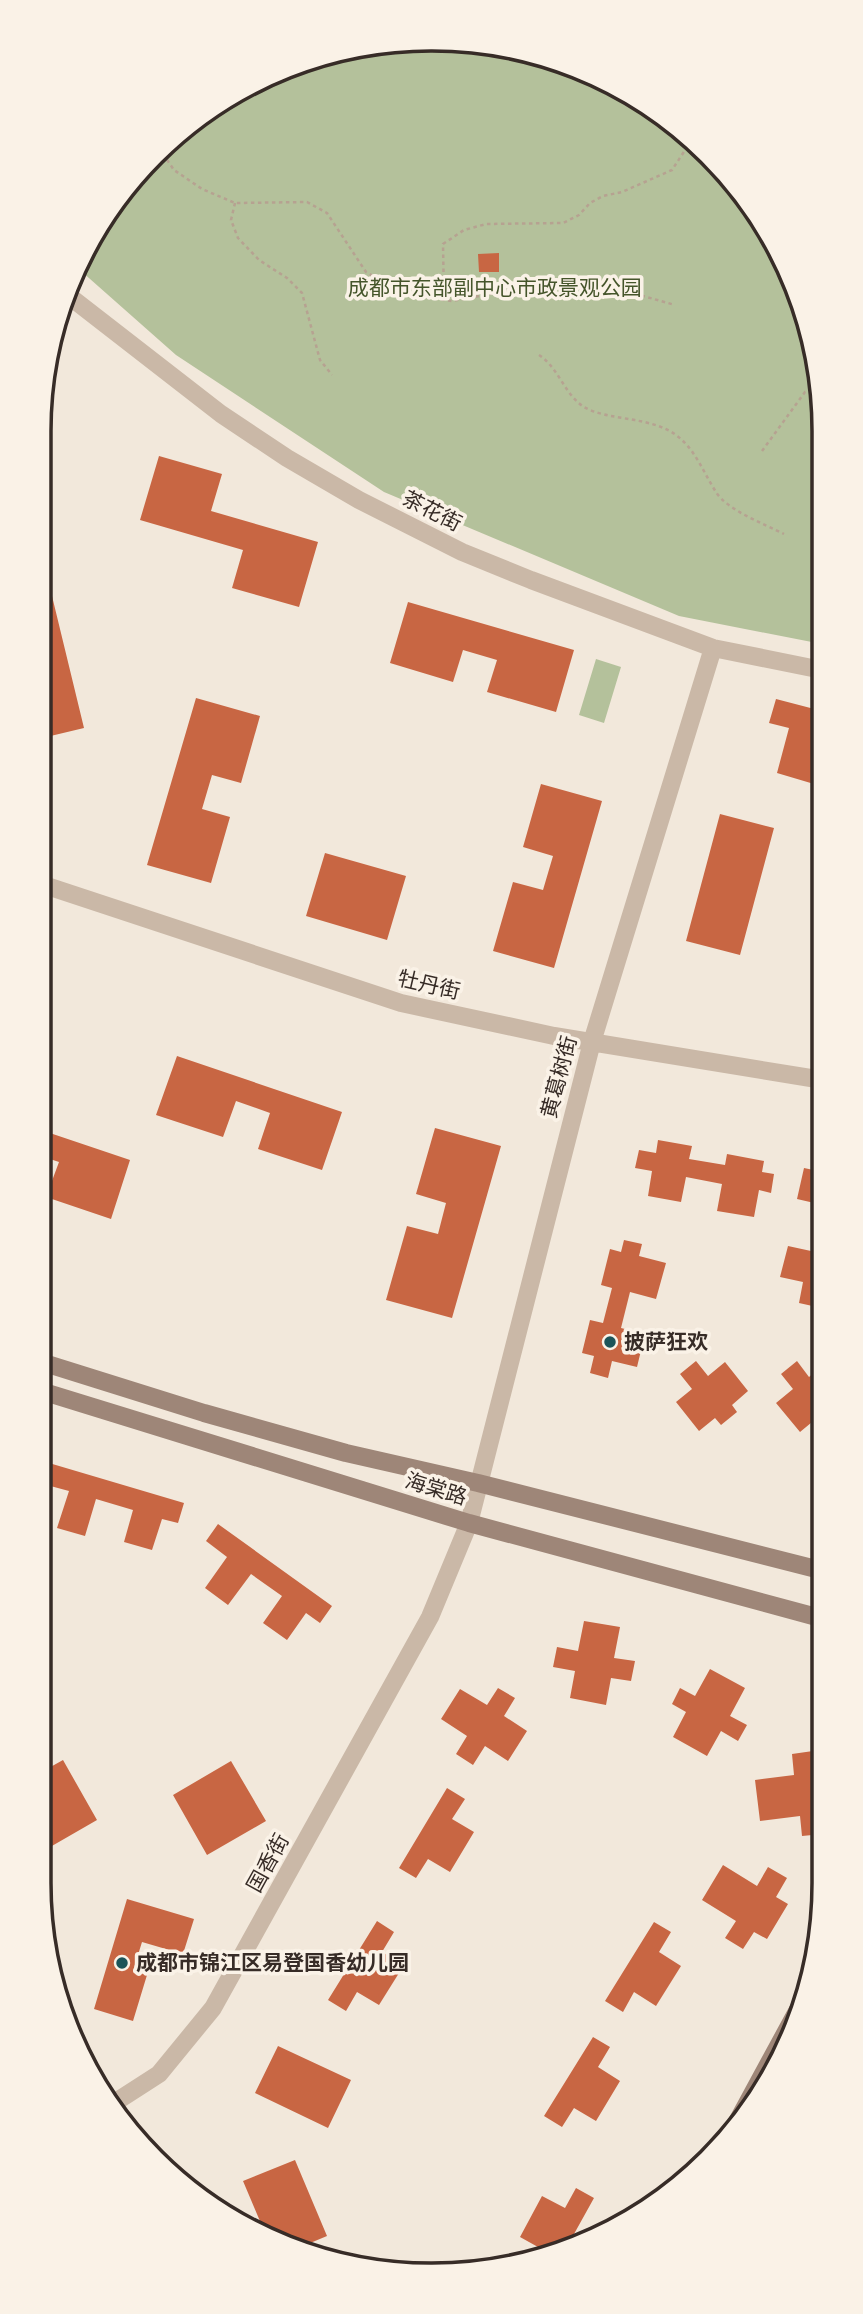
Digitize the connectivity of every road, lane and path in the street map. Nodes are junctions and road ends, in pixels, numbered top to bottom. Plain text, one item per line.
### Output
1 (686, 148) edge
2 (166, 158) edge
3 (235, 203) junction
4 (74, 300) edge
5 (443, 300) junction
6 (675, 306) dead end
7 (539, 355) dead end
8 (332, 375) dead end
9 (810, 390) edge
10 (762, 451) dead end
11 (784, 534) dead end
12 (713, 648) junction
13 (812, 668) edge
14 (51, 887) edge
15 (592, 1042) junction
16 (812, 1078) edge
17 (51, 1365) edge
18 (51, 1394) edge
19 (478, 1483) junction
20 (469, 1523) junction
21 (812, 1568) edge
22 (812, 1616) edge
23 (119, 2100) edge

1 - 5 path
2 - 3 path
3 - 5 path
3 - 8 path
4 - 12 street, 茶花街
5 - 6 path
7 - 11 path
9 - 10 path
12 - 13 street, 茶花街
12 - 15 street, 黄葛树街
14 - 15 street, 牡丹街
15 - 16 street, 牡丹街
15 - 19 street, 黄葛树街
17 - 19 main road, 海棠路
18 - 20 main road, 海棠路
19 - 20 street, 黄葛树街
19 - 21 main road, 海棠路
20 - 22 main road, 海棠路
20 - 23 street, 国香街

